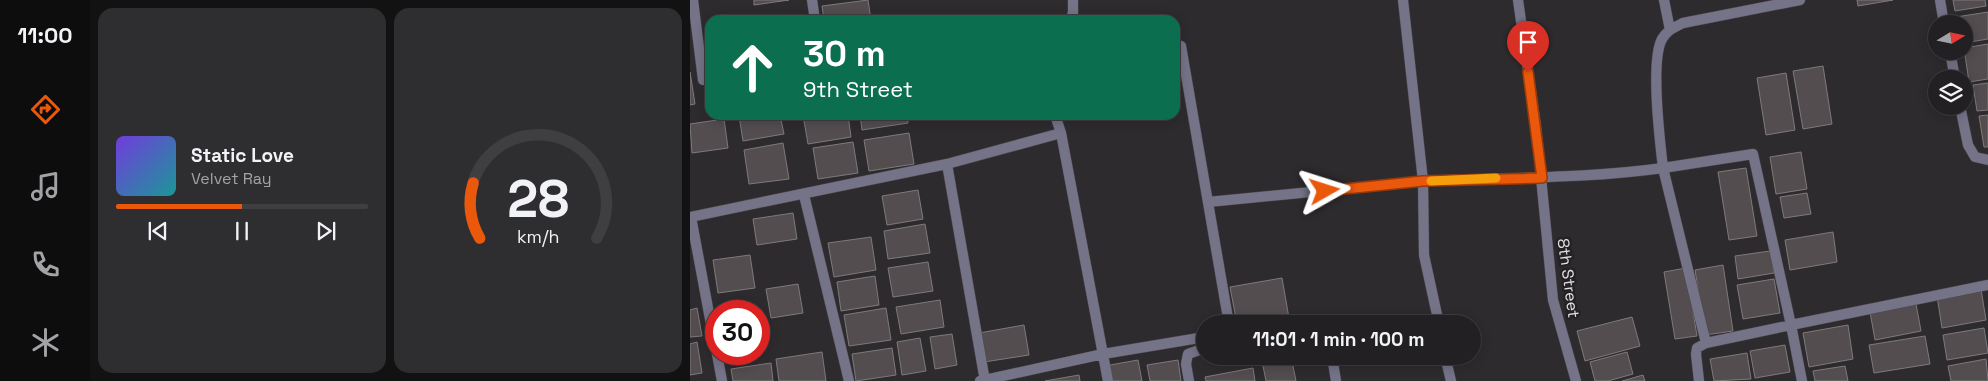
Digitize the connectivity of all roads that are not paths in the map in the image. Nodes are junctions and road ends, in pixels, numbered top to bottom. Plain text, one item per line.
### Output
1 (693, 0) edge
2 (812, 0) edge
3 (1072, 0) edge
4 (1403, 0) edge
5 (1518, 0) edge
6 (1664, 0) edge
7 (1800, 0) edge
8 (1940, 0) edge
9 (814, 15) edge
10 (1072, 15) edge
11 (1942, 15) edge
12 (1670, 30) junction
13 (1181, 46) dead end
14 (703, 80) dead end
15 (1962, 115) edge
16 (1057, 120) edge
17 (1061, 133) junction
18 (1988, 160) edge
19 (947, 164) junction
20 (1663, 168) junction
21 (1542, 178) junction
22 (1423, 181) junction
23 (804, 195) junction
24 (1208, 202) junction
25 (690, 217) edge
26 (1988, 285) edge
27 (706, 300) edge
28 (1227, 315) edge
29 (1436, 315) edge
30 (1791, 325) junction
31 (1196, 338) edge
32 (1706, 343) junction
33 (1196, 351) edge
34 (1103, 354) junction
35 (719, 365) edge
36 (1333, 365) edge
37 (1448, 365) edge
38 (722, 381) edge
39 (849, 381) edge
40 (983, 381) edge
41 (1108, 381) edge
42 (1189, 381) edge
43 (1336, 381) edge
44 (1451, 381) edge
45 (1576, 381) edge
46 (1699, 381) edge
47 (1802, 381) edge

1 - 14 street
2 - 9 street
3 - 10 street
4 - 22 street
5 - 21 street, 8th Street
6 - 12 street
7 - 12 street
8 - 11 street
12 - 20 street
13 - 24 street
15 - 18 street
16 - 17 street
17 - 19 street
17 - 34 street
19 - 23 street
19 - 40 street
20 - 21 street
20 - 30 street
20 - 32 street
21 - 22 street
21 - 45 street, 8th Street
22 - 24 street
22 - 29 street
23 - 25 street
23 - 39 street
24 - 28 street
25 - 27 street
26 - 30 street
30 - 32 street
30 - 47 street
31 - 34 street
32 - 46 street
33 - 42 street
34 - 40 street
34 - 41 street
35 - 38 street
36 - 43 street
37 - 44 street

